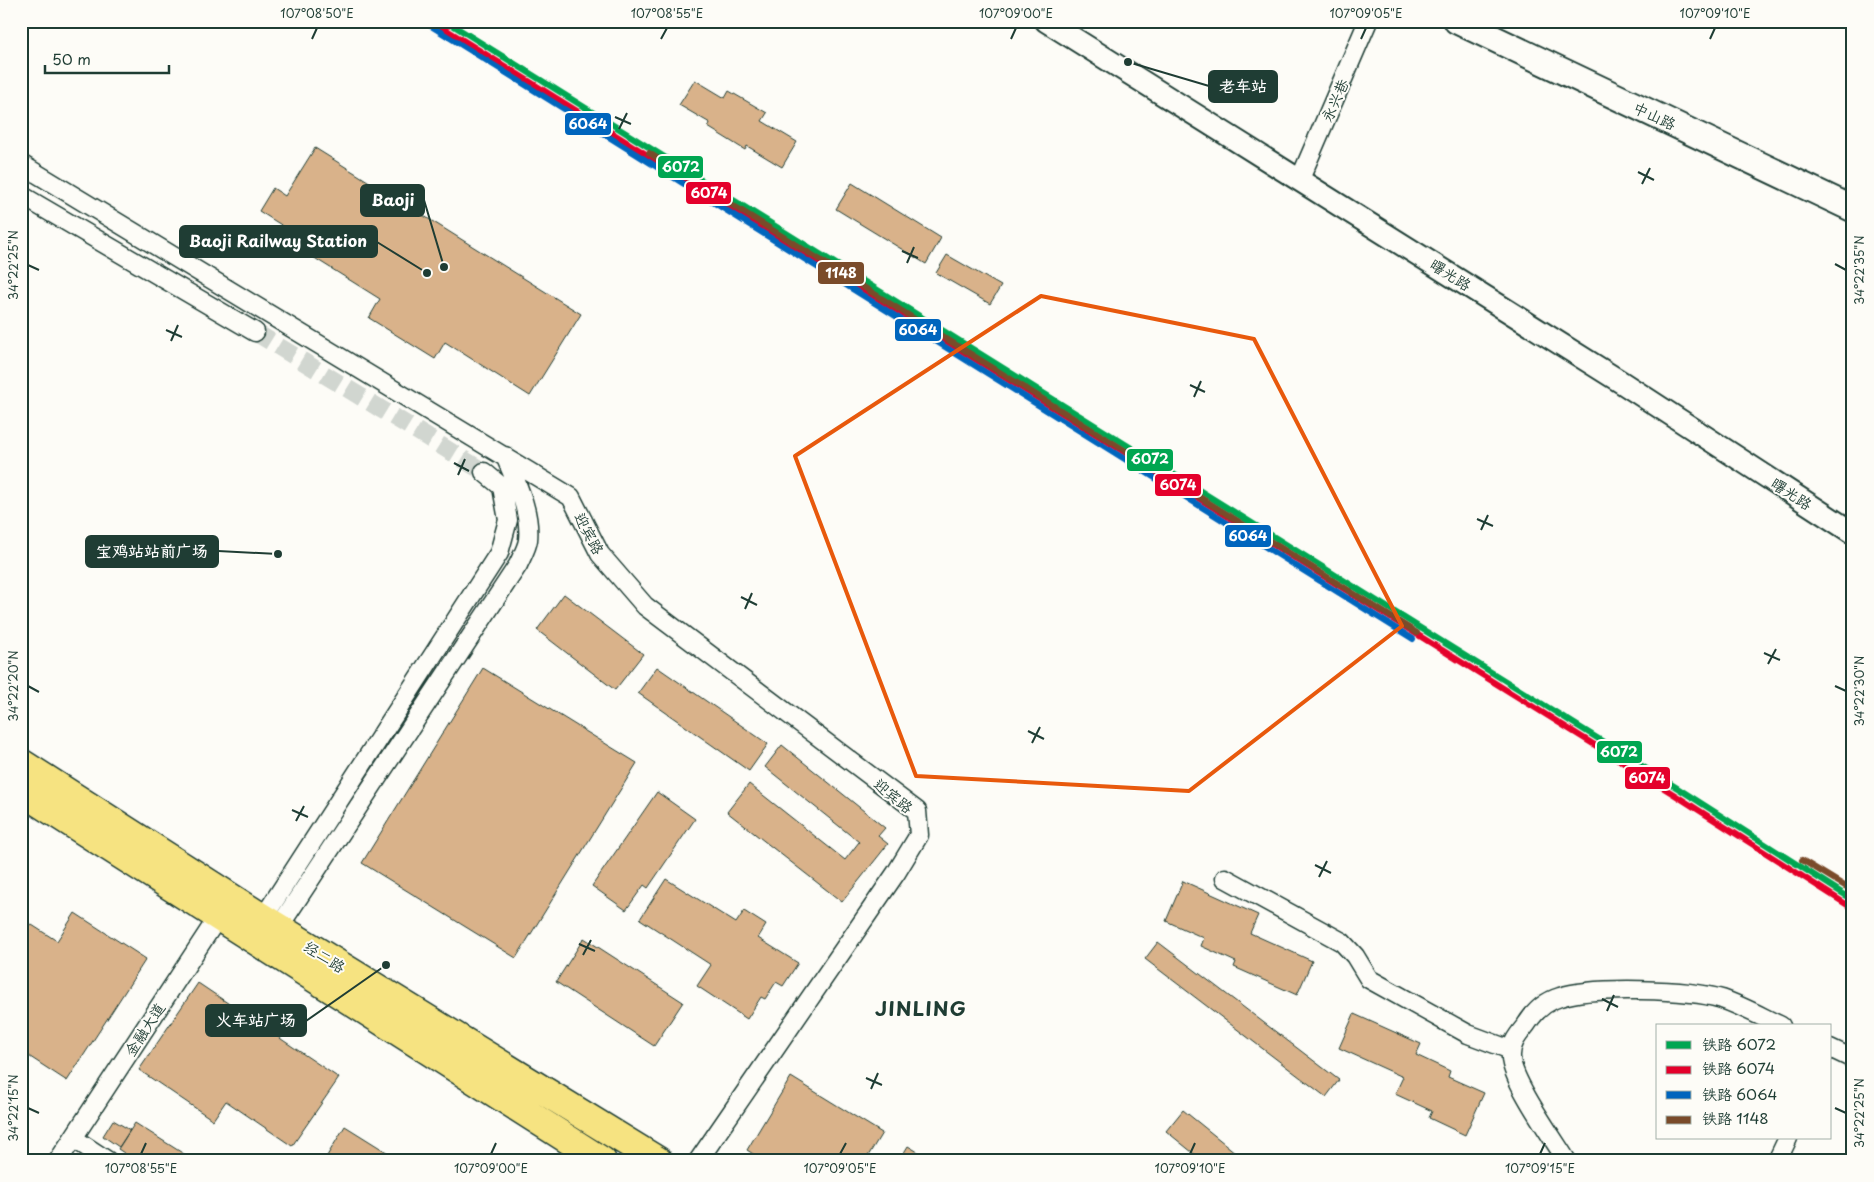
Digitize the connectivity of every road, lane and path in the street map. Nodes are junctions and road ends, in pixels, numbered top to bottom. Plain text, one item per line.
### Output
1 (1046, 21) edge
2 (1368, 21) edge
3 (1457, 21) edge
4 (21, 164) edge
5 (1300, 178) junction
6 (21, 195) edge
7 (1853, 210) edge
8 (255, 332) tunnel mouth
9 (505, 456) junction
10 (484, 472) tunnel mouth
11 (1852, 532) edge
12 (21, 763) edge
13 (21, 791) edge
14 (1225, 878) dead end
15 (225, 907) junction
16 (265, 933) junction
17 (1777, 1024) edge
18 (1832, 1049) edge
19 (1511, 1050) junction
20 (1853, 1059) edge
21 (73, 1138) junction
22 (1787, 1140) edge
23 (58, 1161) edge
24 (108, 1161) edge
25 (602, 1161) edge
26 (658, 1161) edge
27 (698, 1161) edge
28 (1567, 1161) edge
29 (1777, 1161) edge

1 - 5 street, 曙光路
2 - 5 street, 永兴巷
3 - 7 main road, 中山路
4 - 9 street
5 - 11 street, 曙光路
6 - 8 street
9 - 16 street
9 - 27 street, 迎宾路
10 - 16 street
12 - 15 main road, 经二路
13 - 15 main road, 经二路
14 - 19 street
15 - 16 main road, 经二路
15 - 21 street, 金融大道
16 - 25 main road, 经二路
16 - 26 main road, 经二路
17 - 19 street
18 - 20 street
19 - 28 street
21 - 23 street, 金融大道
21 - 24 street
22 - 29 street

